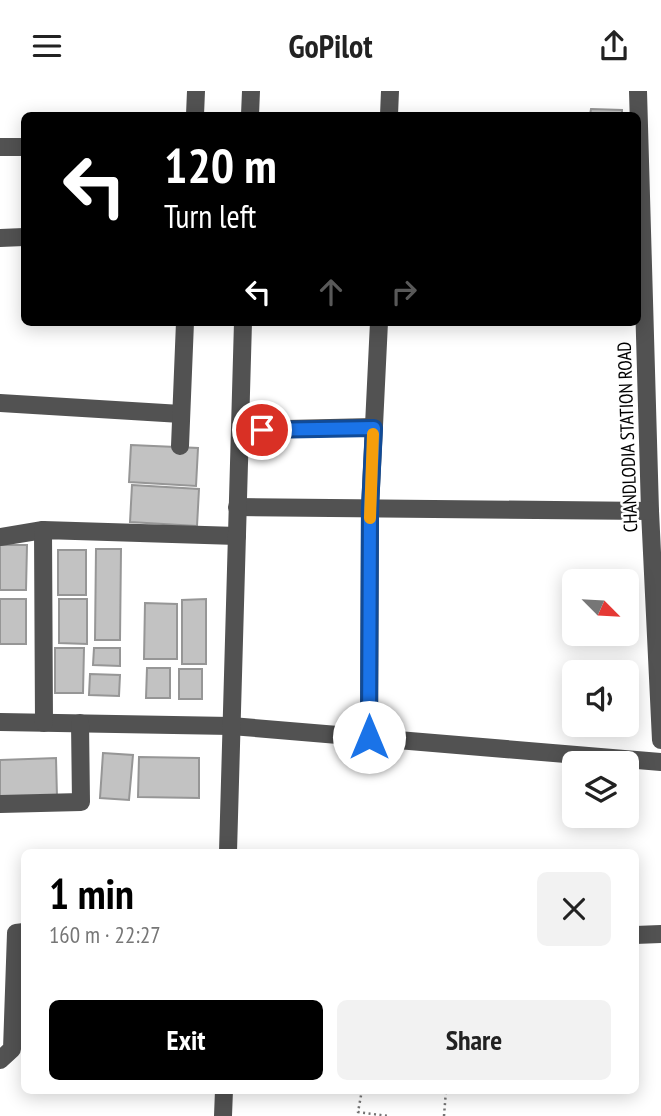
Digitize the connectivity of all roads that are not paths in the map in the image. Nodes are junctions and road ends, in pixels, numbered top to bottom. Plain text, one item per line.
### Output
1 (196, 91) edge
2 (251, 91) edge
3 (390, 91) edge
4 (638, 91) edge
5 (195, 112) edge
6 (250, 112) edge
7 (389, 112) edge
8 (639, 112) edge
9 (0, 147) edge
10 (21, 147) edge
11 (641, 196) edge
12 (21, 237) edge
13 (0, 238) edge
14 (186, 326) edge
15 (243, 326) edge
16 (379, 326) edge
17 (0, 403) edge
18 (181, 414) junction
19 (374, 428) junction
20 (240, 430) junction
21 (180, 446) dead end
22 (237, 507) junction
23 (370, 508) junction
24 (650, 512) junction
25 (43, 530) junction
26 (237, 536) junction
27 (0, 537) edge
28 (0, 722) edge
29 (44, 723) junction
30 (80, 723) junction
31 (231, 726) junction
32 (369, 737) junction
33 (661, 740) edge
34 (661, 762) edge
35 (0, 804) edge
36 (228, 849) edge
37 (21, 932) edge
38 (661, 934) edge
39 (639, 935) edge
40 (7, 967) edge
41 (0, 1060) edge
42 (224, 1094) edge
43 (223, 1116) edge

1 - 5 street
2 - 6 street
3 - 7 street
4 - 8 street, CHANDLODIA STATION ROAD
9 - 10 street
11 - 24 street, CHANDLODIA STATION ROAD
12 - 13 street
14 - 18 street
15 - 20 street
16 - 19 street
17 - 18 street
18 - 21 street
19 - 20 street
19 - 23 street
20 - 22 street
22 - 23 street
22 - 26 street
23 - 24 street
23 - 32 street
24 - 33 street, CHANDLODIA STATION ROAD
25 - 26 street
25 - 27 street
25 - 29 street
26 - 31 street
28 - 29 street
29 - 30 street
30 - 31 street
30 - 35 street
31 - 32 street
31 - 36 street
32 - 34 street
37 - 40 street
38 - 39 street
40 - 41 street
42 - 43 street

